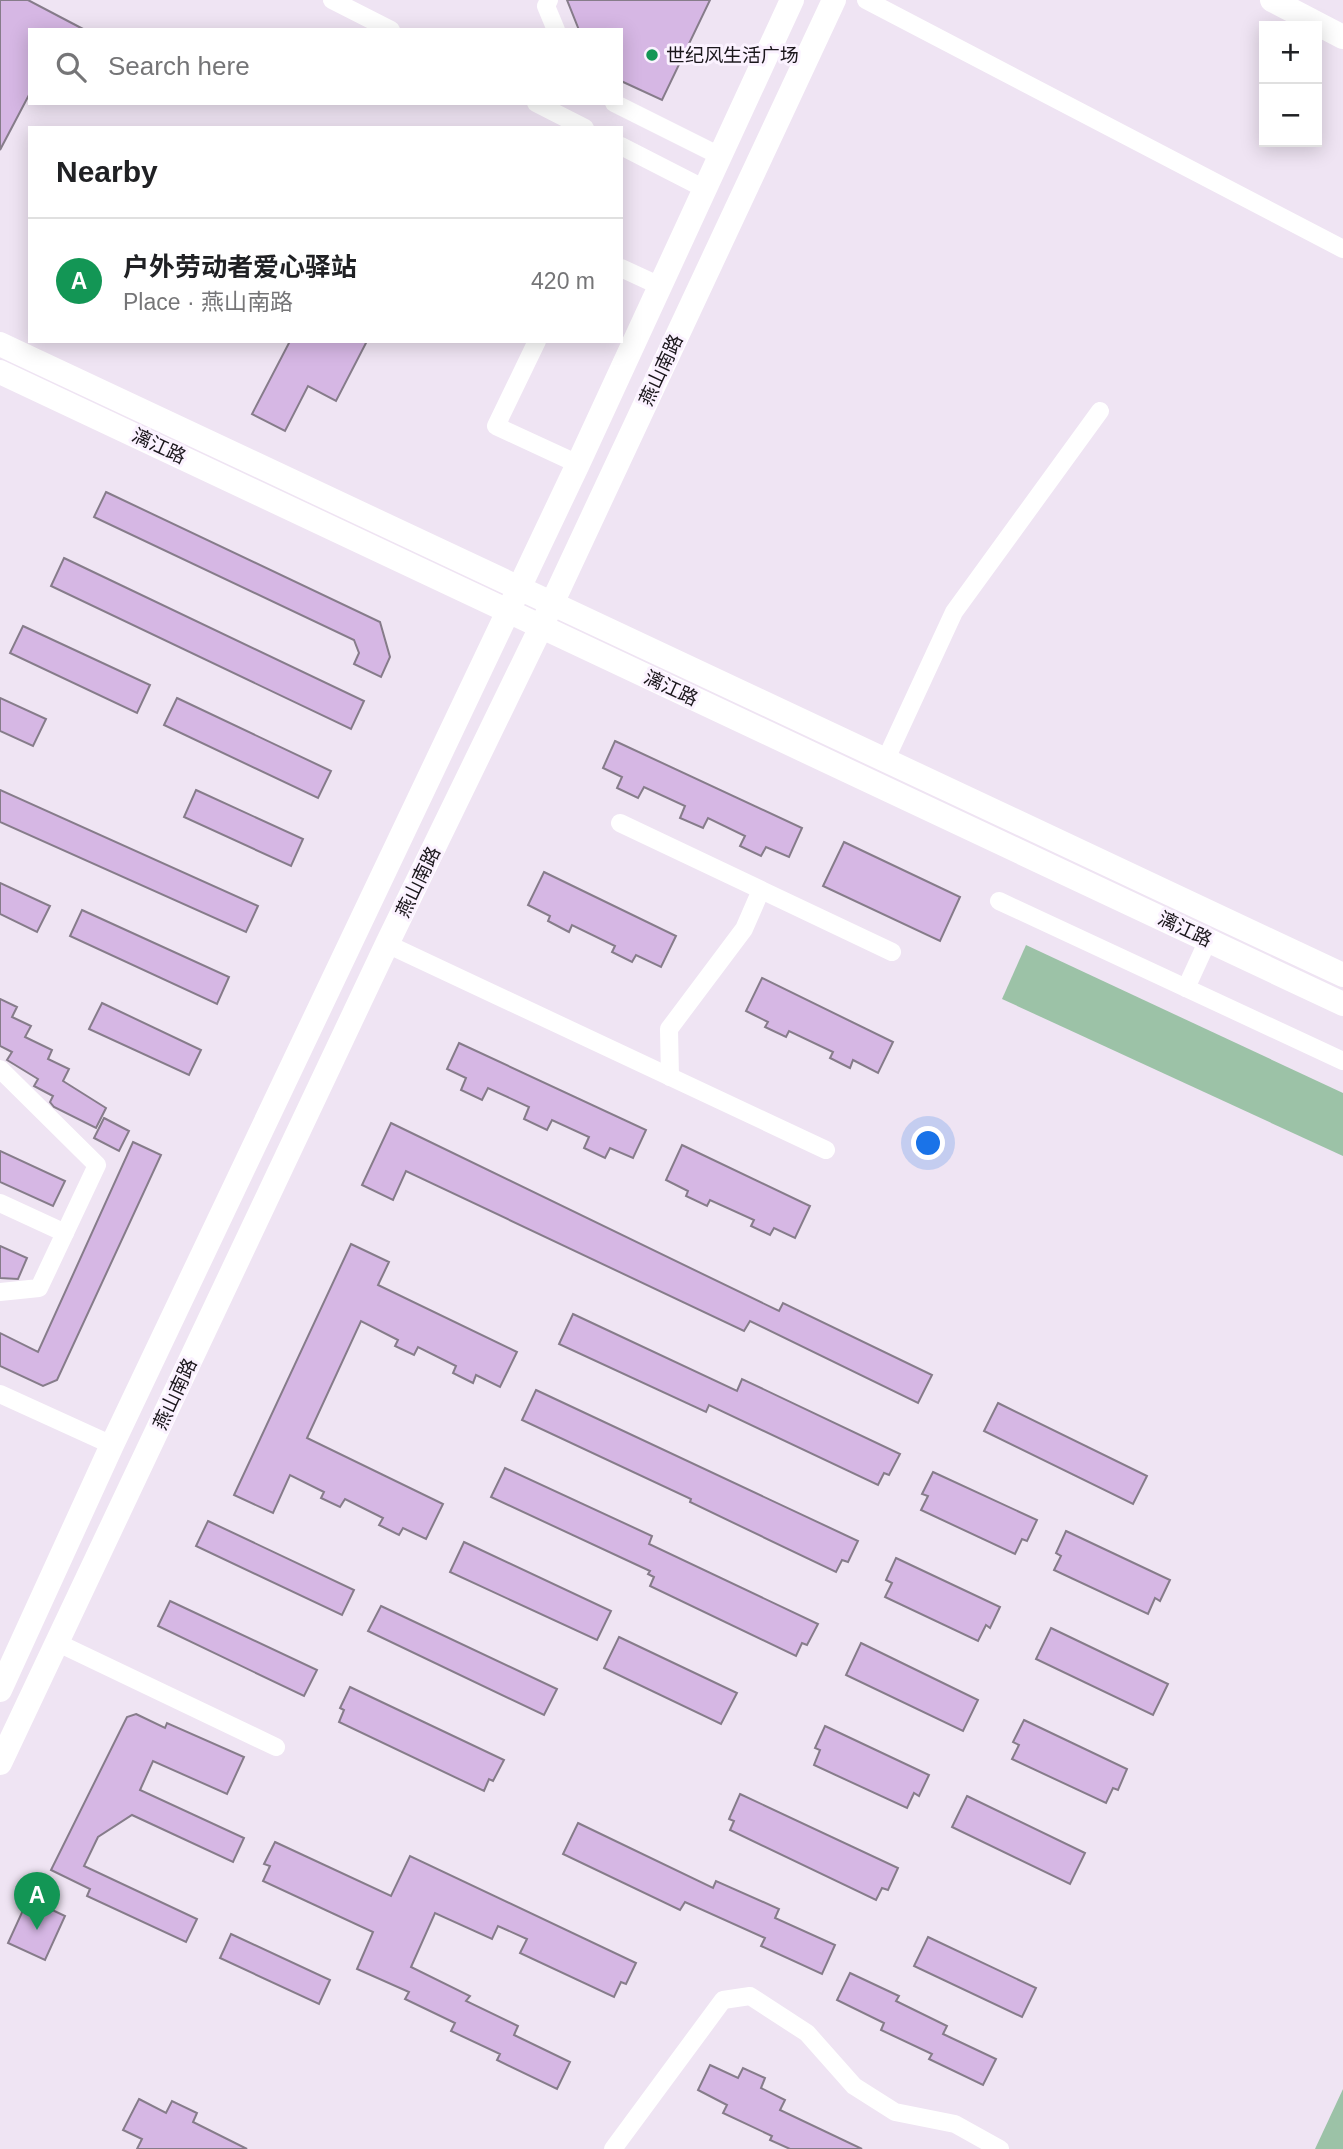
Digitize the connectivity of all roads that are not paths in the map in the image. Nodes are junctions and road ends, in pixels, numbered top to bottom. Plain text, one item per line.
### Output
1 (332, 0) edge
2 (549, 0) edge
3 (792, 0) edge
4 (834, 0) edge
5 (866, 0) edge
6 (1272, 0) edge
7 (366, 8) edge
8 (389, 28) edge
9 (555, 28) edge
10 (1343, 37) edge
11 (540, 105) edge
12 (618, 105) edge
13 (581, 126) edge
14 (623, 147) edge
15 (720, 156) junction
16 (705, 189) junction
17 (1343, 249) edge
18 (623, 268) edge
19 (664, 277) junction
20 (702, 283) junction
21 (536, 343) edge
22 (0, 344) edge
23 (0, 372) edge
24 (1100, 411) dead end
25 (578, 464) junction
26 (520, 586) junction
27 (552, 601) junction
28 (509, 610) junction
29 (541, 627) junction
30 (886, 759) junction
31 (620, 823) dead end
32 (761, 890) junction
33 (999, 901) dead end
34 (358, 930) junction
35 (1208, 940) junction
36 (387, 944) junction
37 (892, 952) dead end
38 (1343, 974) edge
39 (1186, 988) junction
40 (1343, 1004) edge
41 (1343, 1061) edge
42 (0, 1069) edge
43 (670, 1077) junction
44 (256, 1141) junction
45 (826, 1150) dead end
46 (287, 1156) junction
47 (0, 1203) edge
48 (65, 1233) junction
49 (0, 1292) edge
50 (0, 1394) edge
51 (112, 1445) junction
52 (144, 1461) junction
53 (58, 1643) junction
54 (0, 1690) edge
55 (276, 1746) dead end
56 (0, 1763) edge
57 (613, 2149) edge
58 (1000, 2149) edge

1 - 7 street
2 - 9 street
3 - 15 main road, 燕山南路
4 - 20 main road, 燕山南路
5 - 17 street
6 - 10 main road
7 - 8 street
11 - 13 street
12 - 15 street
14 - 16 street
15 - 16 main road, 燕山南路
16 - 19 main road, 燕山南路
18 - 19 street
19 - 20 main road
19 - 25 main road, 燕山南路
20 - 27 main road, 燕山南路
21 - 25 street
22 - 26 main road, 漓江路
23 - 28 main road, 漓江路
24 - 30 street
25 - 26 main road, 燕山南路
26 - 27 main road, 漓江路
26 - 28 main road, 燕山南路
27 - 29 main road, 燕山南路
27 - 30 main road, 漓江路
28 - 29 main road, 漓江路
28 - 34 main road, 燕山南路
29 - 35 main road, 漓江路
29 - 36 main road, 燕山南路
30 - 38 main road, 漓江路
31 - 32 street
32 - 37 street
32 - 43 street
33 - 39 street
34 - 36 main road
34 - 44 main road, 燕山南路
35 - 39 street
35 - 40 main road, 漓江路
36 - 43 street
36 - 46 main road, 燕山南路
39 - 41 street
42 - 48 street
43 - 45 street
44 - 46 main road
44 - 51 main road, 燕山南路
46 - 52 main road, 燕山南路
47 - 48 street
48 - 49 street
50 - 51 street
51 - 52 main road
51 - 54 main road, 燕山南路
52 - 53 main road, 燕山南路
53 - 55 street
53 - 56 main road, 燕山南路
57 - 58 street

